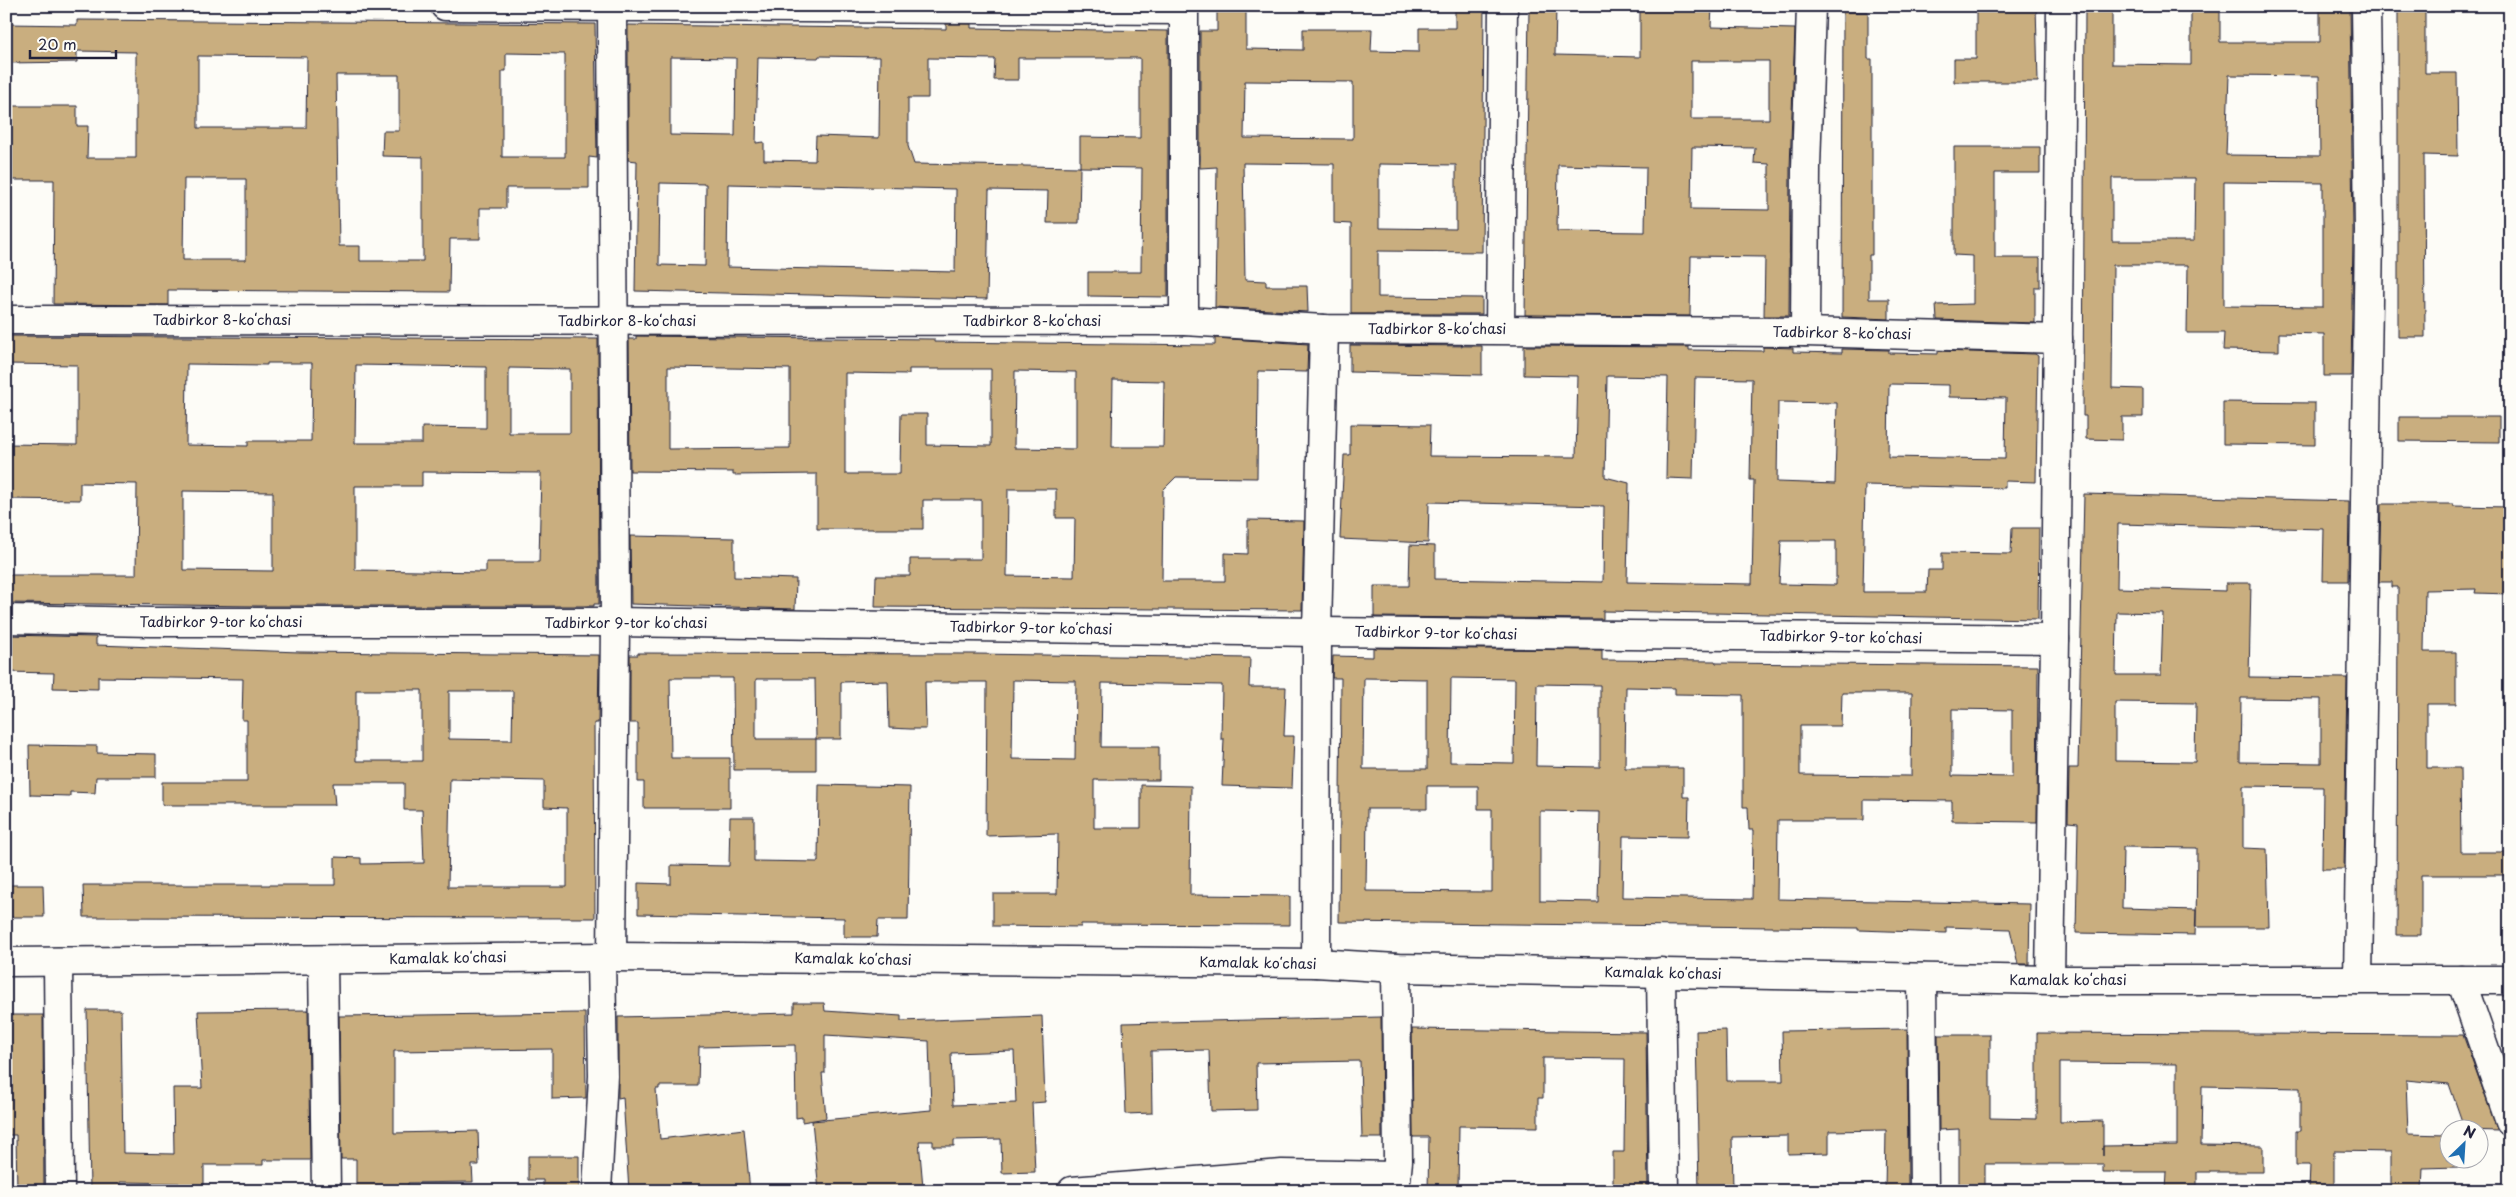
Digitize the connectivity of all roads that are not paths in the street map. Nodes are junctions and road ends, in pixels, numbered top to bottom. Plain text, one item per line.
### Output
1 (445, 6) edge
2 (1502, 6) edge
3 (1811, 6) edge
4 (2060, 6) edge
5 (2366, 6) edge
6 (612, 7) edge
7 (1184, 8) edge
8 (6, 320) edge
9 (613, 321) junction
10 (1184, 321) junction
11 (1500, 328) junction
12 (1324, 329) junction
13 (1805, 332) junction
14 (2058, 339) junction
15 (6, 619) edge
16 (615, 622) junction
17 (1317, 632) junction
18 (2055, 639) junction
19 (607, 957) junction
20 (323, 960) junction
21 (6, 962) edge
22 (58, 962) junction
23 (1316, 963) junction
24 (1396, 968) junction
25 (1661, 972) junction
26 (1922, 978) junction
27 (2050, 980) junction
28 (2358, 980) junction
29 (2461, 980) junction
30 (2510, 980) edge
31 (2510, 1122) edge
32 (1396, 1184) edge
33 (60, 1191) edge
34 (326, 1191) edge
35 (597, 1191) edge
36 (1072, 1191) edge
37 (1664, 1191) edge
38 (1924, 1191) edge

1 - 6 street
2 - 11 street
3 - 13 street
4 - 14 street
5 - 28 street
6 - 7 street
6 - 9 street
7 - 10 street
8 - 9 street, Tadbirkor 8-koʻchasi
9 - 10 street, Tadbirkor 8-koʻchasi
9 - 16 street
10 - 12 street, Tadbirkor 8-koʻchasi
11 - 12 street, Tadbirkor 8-koʻchasi
11 - 13 street, Tadbirkor 8-koʻchasi
12 - 17 street
13 - 14 street, Tadbirkor 8-koʻchasi
14 - 18 street
15 - 16 street, Tadbirkor 9-tor koʻchasi
16 - 17 street, Tadbirkor 9-tor koʻchasi
16 - 19 street
17 - 18 street, Tadbirkor 9-tor koʻchasi
17 - 23 street
18 - 27 street
19 - 20 street, Kamalak koʻchasi
19 - 23 street, Kamalak koʻchasi
19 - 35 street
20 - 22 street, Kamalak koʻchasi
20 - 34 street
21 - 22 street, Kamalak koʻchasi
22 - 33 street
23 - 24 street, Kamalak koʻchasi
24 - 25 street, Kamalak koʻchasi
24 - 32 street
25 - 26 street, Kamalak koʻchasi
25 - 37 street
26 - 27 street, Kamalak koʻchasi
26 - 38 street
27 - 28 street, Kamalak koʻchasi
28 - 29 street, Kamalak koʻchasi
29 - 30 street, Kamalak koʻchasi
29 - 31 street
32 - 36 street

